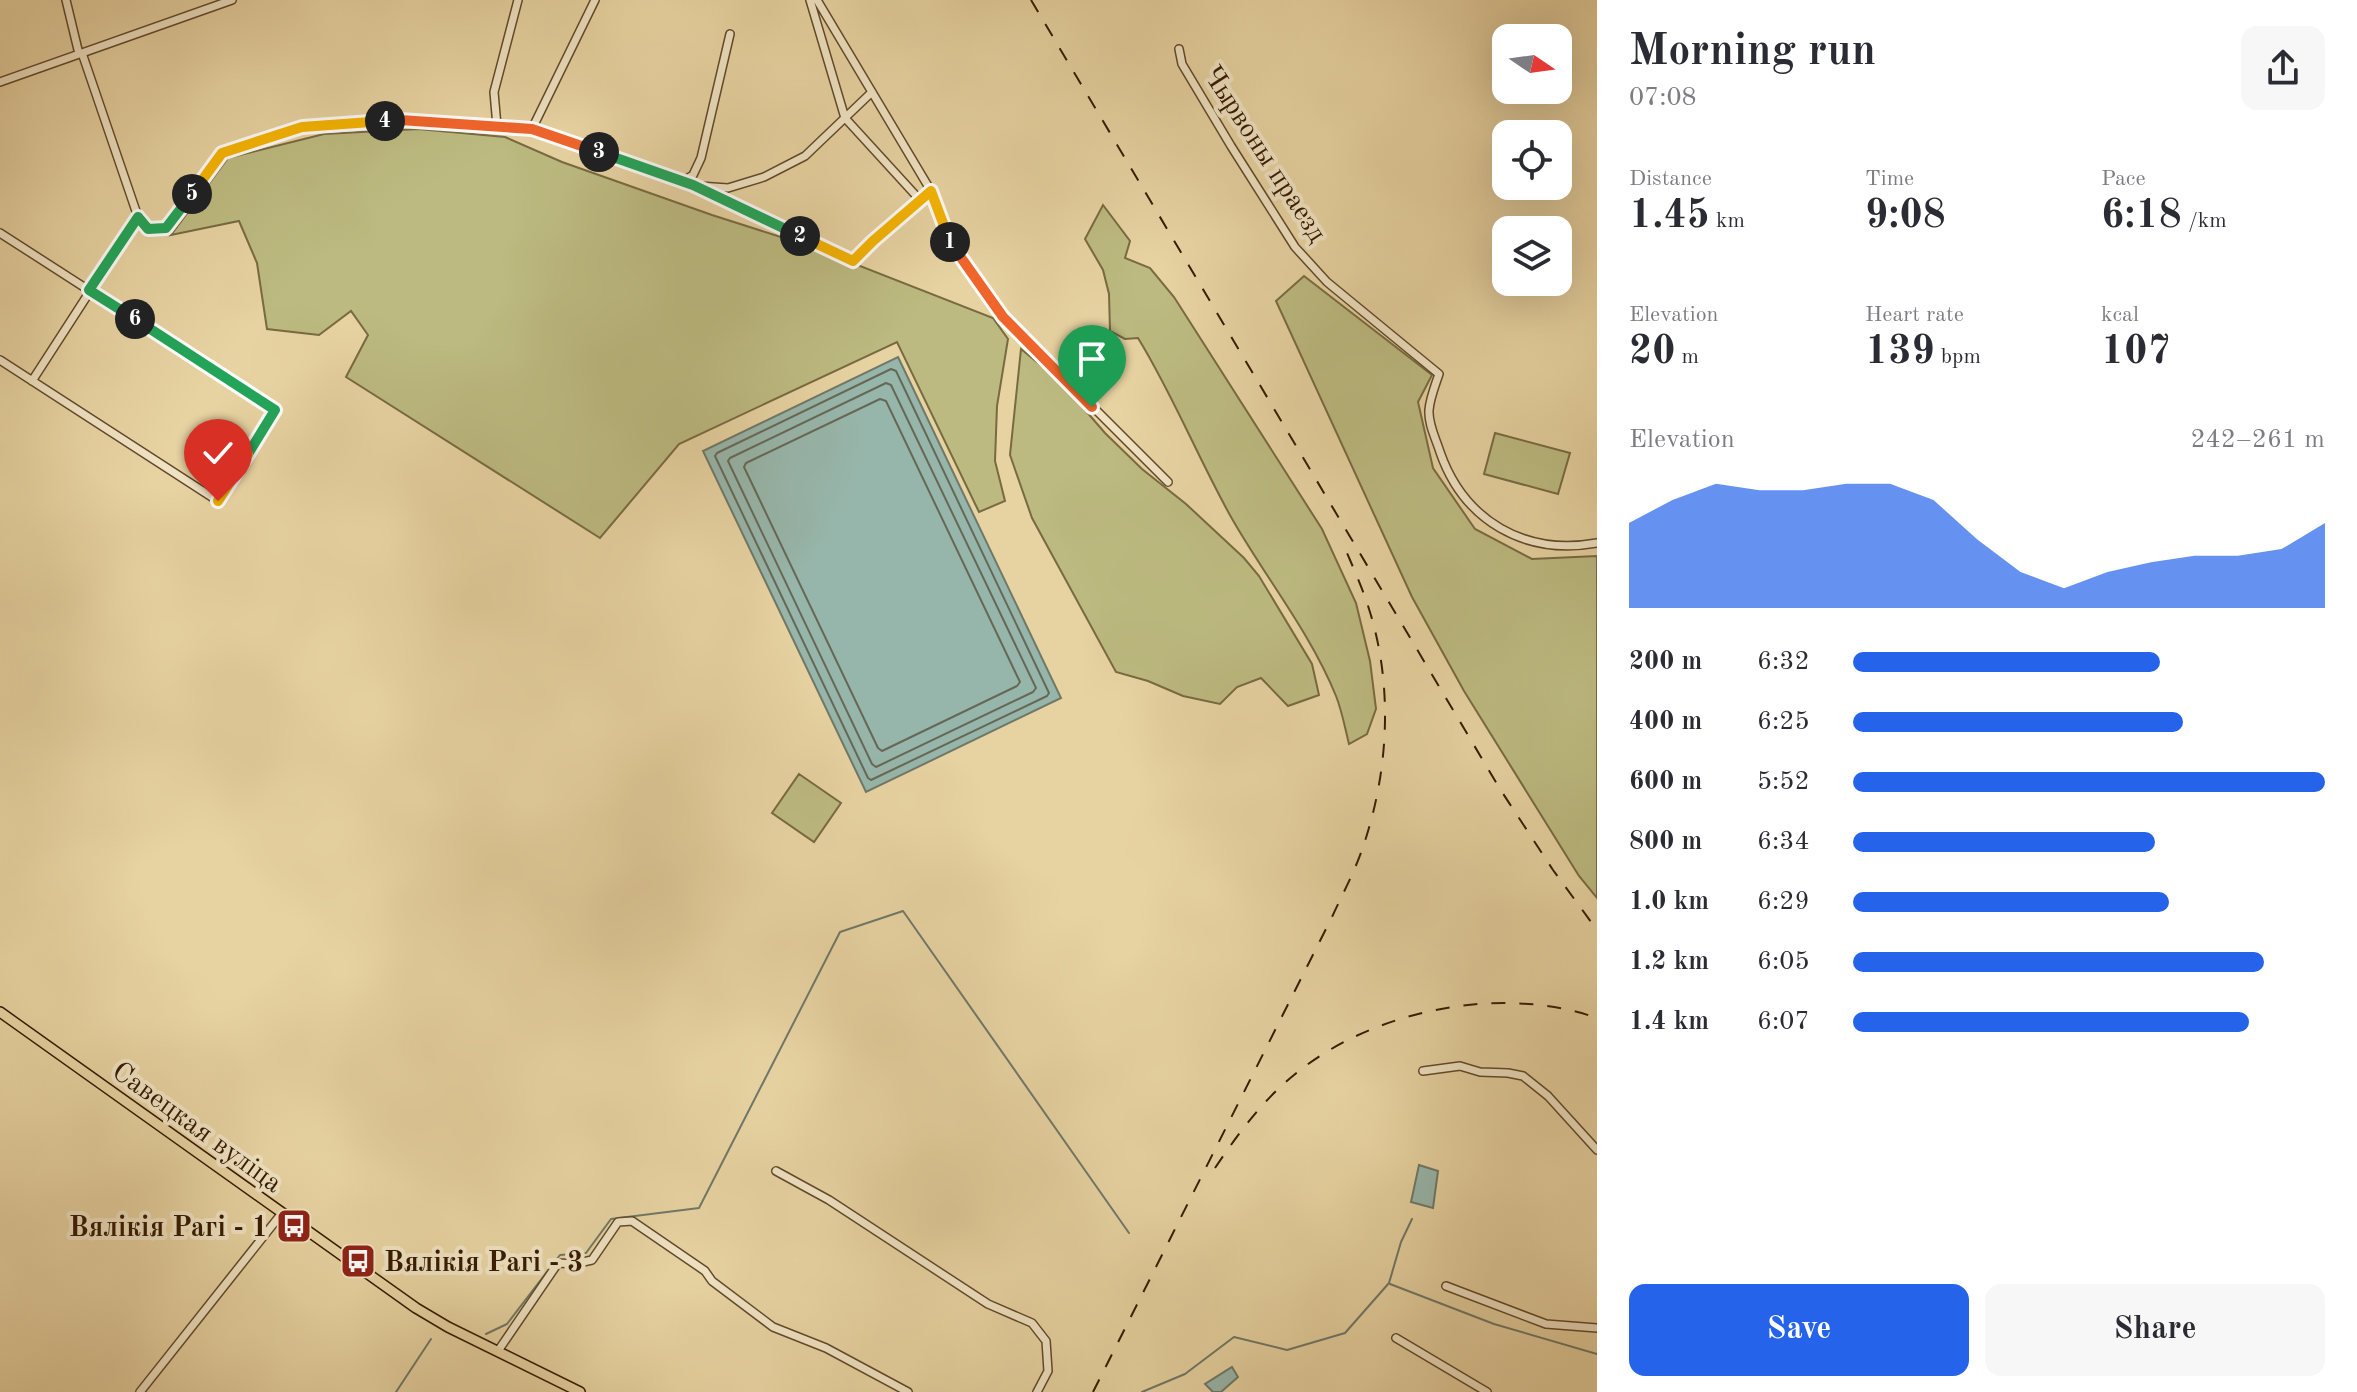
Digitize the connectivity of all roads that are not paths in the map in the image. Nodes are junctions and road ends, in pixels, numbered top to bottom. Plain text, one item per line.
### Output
1 (66, 0) edge
2 (232, 0) edge
3 (518, 0) edge
4 (595, 0) edge
5 (810, 0) edge
6 (817, 0) edge
7 (730, 34) dead end
8 (1179, 49) dead end
9 (80, 54) junction
10 (0, 82) edge
11 (872, 92) junction
12 (845, 118) junction
13 (497, 126) junction
14 (532, 129) junction
15 (682, 182) junction
16 (693, 185) junction
17 (931, 191) junction
18 (920, 200) junction
19 (138, 217) junction
20 (0, 233) edge
21 (89, 290) junction
22 (0, 360) edge
23 (32, 381) junction
24 (1168, 482) dead end
25 (1597, 543) edge
26 (0, 1012) edge
27 (1423, 1071) dead end
28 (1597, 1150) edge
29 (776, 1171) dead end
30 (282, 1213) junction
31 (1446, 1286) dead end
32 (1597, 1328) edge
33 (1396, 1338) dead end
34 (498, 1351) junction
35 (140, 1392) edge
36 (580, 1392) edge
37 (908, 1392) edge
38 (1037, 1392) edge
39 (1487, 1392) edge

1 - 9 street
2 - 9 street
3 - 13 street
4 - 14 street
5 - 12 street
6 - 11 street
7 - 15 street
8 - 25 street, Чырвоны праезд
9 - 10 street
9 - 19 street
11 - 12 street
11 - 17 street
12 - 16 street
12 - 18 street
13 - 14 street
13 - 19 street
14 - 15 street
15 - 16 street
16 - 18 street
17 - 18 street
17 - 24 street
19 - 21 street
20 - 21 street
21 - 23 street
21 - 23 street
22 - 23 street
26 - 30 main road, Савецкая вуліца
27 - 28 street
29 - 38 street
30 - 34 main road, Савецкая вуліца
30 - 35 street
31 - 32 street
33 - 39 street
34 - 36 main road, Савецкая вуліца
34 - 37 street

